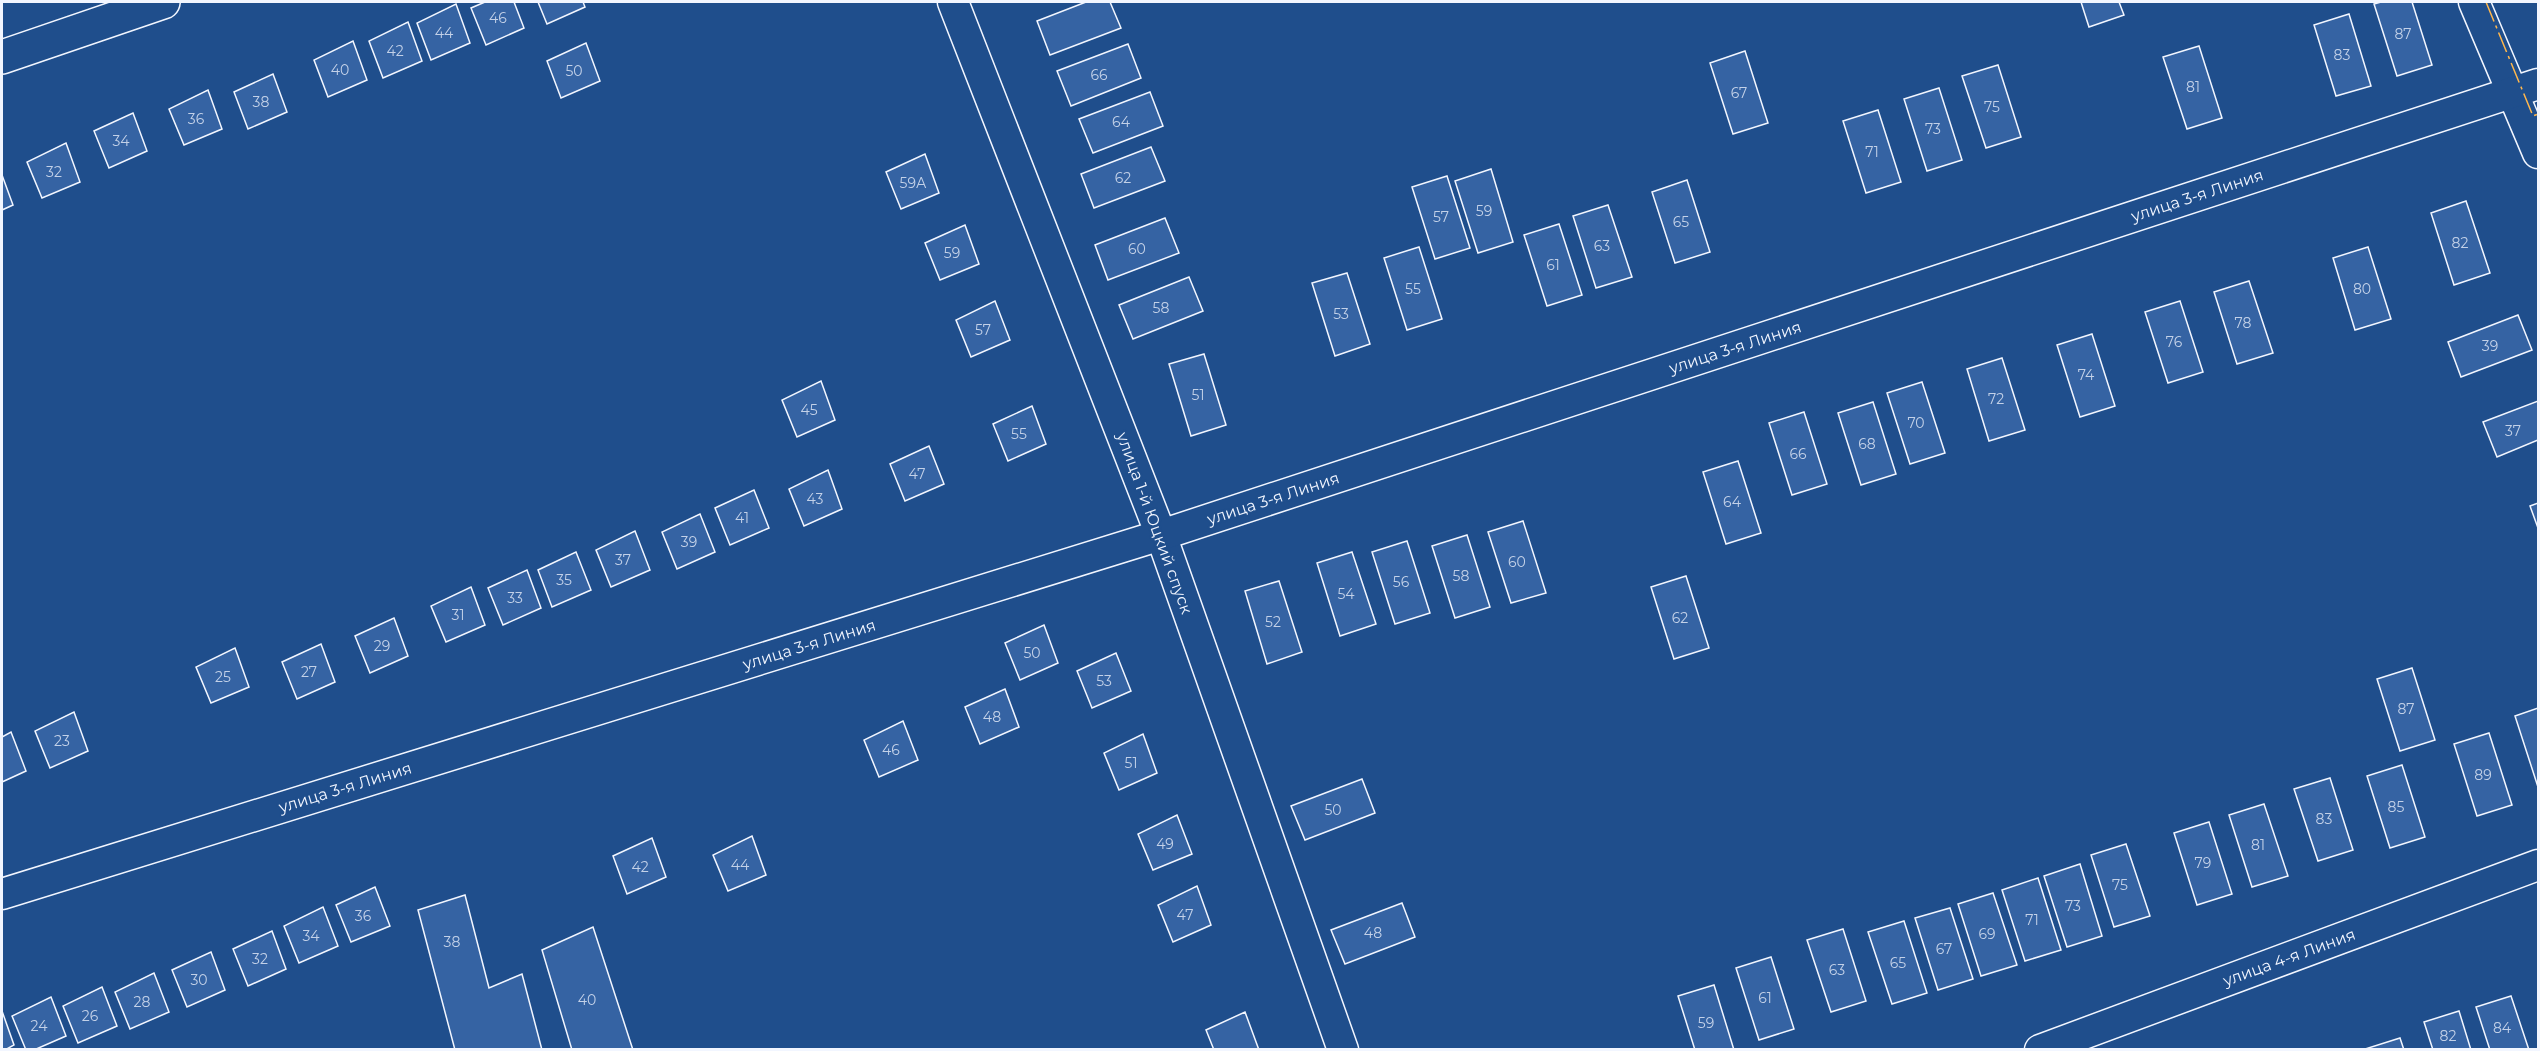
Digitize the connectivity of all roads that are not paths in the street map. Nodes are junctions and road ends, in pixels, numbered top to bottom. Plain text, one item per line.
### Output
1 (163, 2) edge
2 (953, 2) edge
3 (2474, 2) edge
4 (2, 57) edge
5 (2525, 88) edge
6 (2538, 153) edge
7 (1161, 535) junction
8 (2538, 865) edge
9 (2, 894) edge
10 (1342, 1050) edge
11 (2040, 1050) edge

1 - 4 street
2 - 7 street, улица 1-й Юцкий спуск
3 - 5 street
5 - 6 street
5 - 7 street, улица 3-я Линия
7 - 9 street, улица 3-я Линия
7 - 10 street, улица 1-й Юцкий спуск
8 - 11 street, улица 4-я Линия

